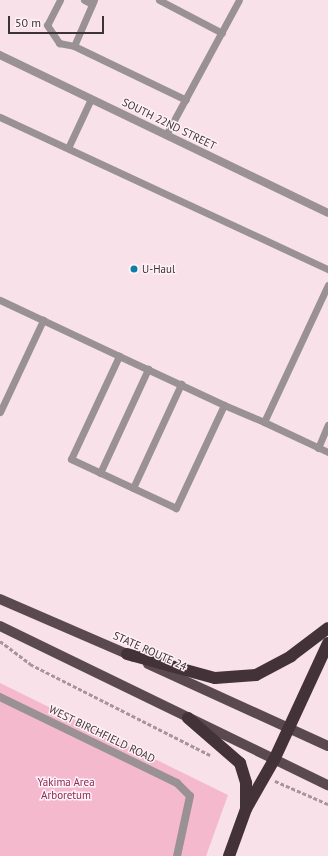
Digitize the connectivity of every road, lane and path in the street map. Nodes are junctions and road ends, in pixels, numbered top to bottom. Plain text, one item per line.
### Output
1 (60, 0) edge
2 (84, 0) edge
3 (159, 0) edge
4 (239, 0) edge
5 (93, 2) edge
6 (222, 33) junction
7 (74, 46) junction
8 (0, 55) edge
9 (91, 99) junction
10 (186, 100) junction
11 (0, 116) edge
12 (166, 135) junction
13 (68, 148) junction
14 (328, 213) edge
15 (328, 269) edge
16 (328, 285) edge
17 (0, 300) edge
18 (42, 320) junction
19 (119, 356) junction
20 (148, 369) junction
21 (181, 384) junction
22 (224, 405) junction
23 (0, 412) edge
24 (264, 422) junction
25 (328, 425) edge
26 (318, 448) junction
27 (328, 452) edge
28 (100, 473) junction
29 (133, 488) junction
30 (0, 598) edge
31 (0, 626) edge
32 (328, 628) edge
33 (0, 641) edge
34 (328, 643) edge
35 (127, 654) junction
36 (0, 697) edge
37 (188, 718) junction
38 (289, 726) junction
39 (328, 746) edge
40 (216, 757) dead end
41 (274, 760) junction
42 (265, 776) junction
43 (328, 785) edge
44 (328, 804) edge
45 (246, 809) junction
46 (177, 856) edge
47 (229, 856) edge

1 - 7 lane
2 - 5 lane
3 - 6 lane
4 - 6 lane
5 - 7 lane
6 - 10 lane
7 - 10 lane
8 - 9 street, SOUTH 22ND STREET
9 - 12 street, SOUTH 22ND STREET
9 - 13 lane
10 - 12 lane
11 - 13 lane
12 - 14 street, SOUTH 22ND STREET
13 - 15 lane
16 - 24 lane
17 - 18 lane
18 - 19 lane
18 - 23 lane
19 - 20 lane
19 - 28 lane
20 - 21 lane
20 - 28 lane
21 - 22 lane
21 - 29 lane
22 - 24 lane
22 - 29 lane
24 - 26 lane
25 - 26 lane
26 - 27 lane
28 - 29 lane
30 - 35 main road, STATE ROUTE 24
31 - 37 main road
32 - 35 highway
33 - 40 path
34 - 38 highway
35 - 38 main road, STATE ROUTE 24
36 - 46 street, WEST BIRCHFIELD ROAD
37 - 41 main road
37 - 45 highway
38 - 39 main road, STATE ROUTE 24
38 - 41 highway
41 - 42 highway
41 - 43 main road
42 - 44 path
42 - 45 highway
45 - 47 highway

